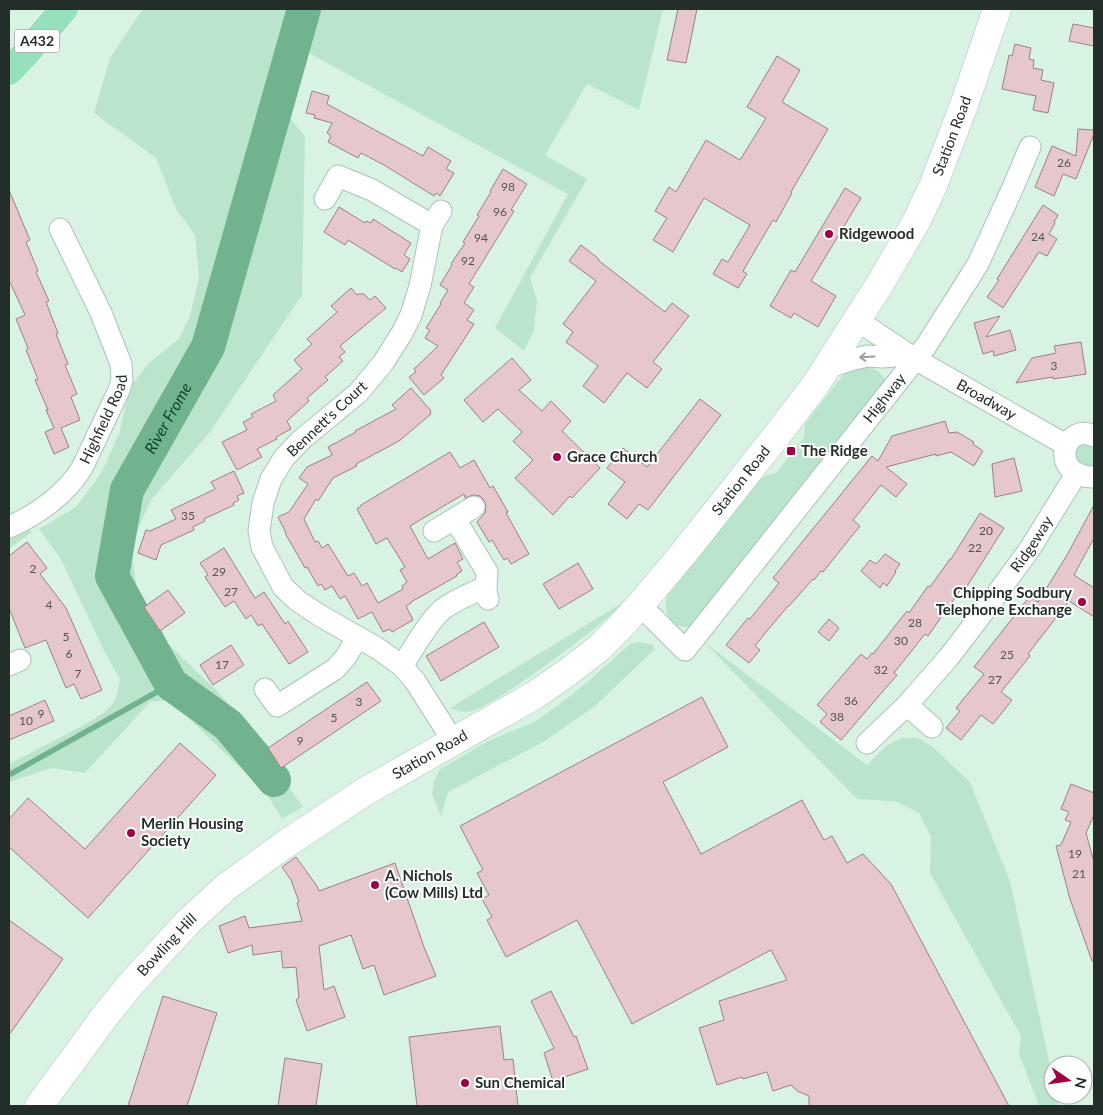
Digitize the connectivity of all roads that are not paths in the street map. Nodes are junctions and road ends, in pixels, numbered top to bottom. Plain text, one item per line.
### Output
1 (64, 9) edge
2 (997, 9) edge
3 (9, 71) edge
4 (1030, 147) dead end
5 (325, 199) dead end
6 (60, 229) dead end
7 (857, 320) junction
8 (912, 357) junction
9 (826, 368) junction
10 (1094, 436) edge
11 (1066, 445) junction
12 (1086, 475) edge
13 (474, 507) dead end
14 (455, 519) junction
15 (9, 527) edge
16 (434, 530) dead end
17 (640, 605) junction
18 (358, 637) junction
19 (402, 666) junction
20 (266, 689) dead end
21 (906, 705) junction
22 (932, 727) dead end
23 (453, 741) junction
24 (867, 743) dead end
25 (327, 816) joint
26 (39, 1106) edge

1 - 3 main road, A432
2 - 7 main road, Station Road
4 - 8 street, Highway
5 - 18 street, Bennett's Court
6 - 15 street, Highfield Road
7 - 8 street, Broadway
7 - 9 main road, Station Road
8 -> 9 street
8 - 11 street, Broadway
8 - 17 street, Highway
9 - 17 main road, Station Road
10 - 11 street
11 - 12 street
12 - 21 street, Ridgeway
13 - 14 street
14 - 16 street
14 - 19 street
17 - 23 main road, Station Road
18 - 19 street, Bennett's Court
18 - 20 street
19 - 23 street, Bennett's Court
21 - 22 street
21 - 24 street, Ridgeway
23 - 25 main road, Station Road
25 - 26 main road, Bowling Hill

